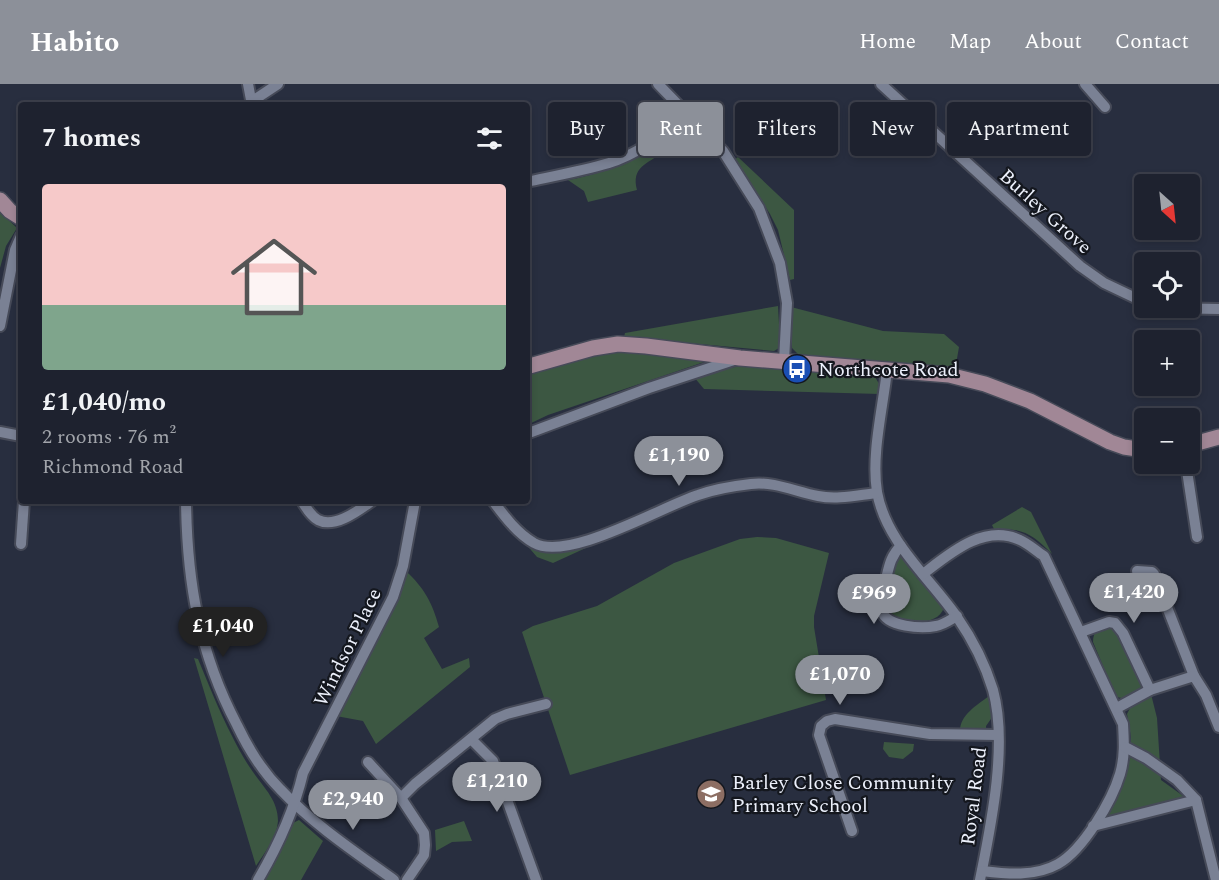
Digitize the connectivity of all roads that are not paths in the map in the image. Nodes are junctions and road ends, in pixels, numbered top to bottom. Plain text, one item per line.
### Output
1 (248, 84) edge
2 (278, 84) edge
3 (658, 84) edge
4 (881, 84) edge
5 (1085, 84) edge
6 (252, 102) edge
7 (253, 102) edge
8 (676, 102) edge
9 (1105, 107) dead end
10 (638, 150) edge
11 (723, 151) edge
12 (530, 181) edge
13 (0, 200) edge
14 (18, 216) edge
15 (18, 243) edge
16 (1134, 297) edge
17 (1200, 309) edge
18 (1219, 309) edge
19 (0, 326) edge
20 (740, 358) junction
21 (784, 361) junction
22 (530, 366) edge
23 (887, 369) junction
24 (0, 432) edge
25 (530, 433) edge
26 (18, 435) edge
27 (1219, 437) edge
28 (1200, 442) edge
29 (1134, 448) edge
30 (1188, 474) edge
31 (877, 493) junction
32 (24, 504) edge
33 (186, 504) edge
34 (304, 504) edge
35 (367, 504) edge
36 (414, 504) edge
37 (495, 504) edge
38 (1197, 537) dead end
39 (21, 544) dead end
40 (901, 546) junction
41 (1137, 571) dead end
42 (923, 574) junction
43 (957, 616) junction
44 (1081, 632) junction
45 (1194, 676) junction
46 (1150, 690) junction
47 (546, 704) dead end
48 (1117, 708) junction
49 (1219, 727) edge
50 (998, 735) junction
51 (471, 739) junction
52 (1125, 747) junction
53 (368, 762) dead end
54 (401, 798) junction
55 (1196, 800) junction
56 (296, 804) junction
57 (1093, 826) junction
58 (852, 831) dead end
59 (269, 862) junction
60 (981, 876) edge
61 (258, 880) edge
62 (263, 880) edge
63 (394, 880) edge
64 (407, 880) edge
65 (536, 880) edge
66 (1216, 880) edge

1 - 6 street
2 - 7 street
3 - 8 street
4 - 16 street, Burley Grove
5 - 9 street
10 - 12 street
11 - 21 street
13 - 14 street
15 - 19 street
17 - 18 street
20 - 21 street
20 - 22 street
20 - 25 street
21 - 23 street
23 - 29 street
23 - 31 street, Royal Road
24 - 26 street
27 - 28 street
30 - 38 street
31 - 37 street
31 - 40 street, Royal Road
32 - 39 street
33 - 56 street
34 - 35 street
36 - 56 street, Windsor Place
40 - 42 street, Royal Road
40 - 43 street
41 - 45 street
42 - 43 street, Royal Road
42 - 44 street
43 - 50 street, Royal Road
44 - 46 street
44 - 48 street
45 - 46 street
45 - 49 street
46 - 48 street
47 - 51 street
48 - 52 street
50 - 58 street
50 - 60 street, Royal Road
51 - 54 street
51 - 65 street
52 - 55 street
52 - 57 street
53 - 54 street
54 - 64 street
55 - 57 street
55 - 66 street
56 - 59 street, Windsor Place
56 - 63 street
57 - 60 street
59 - 61 street
59 - 62 street

